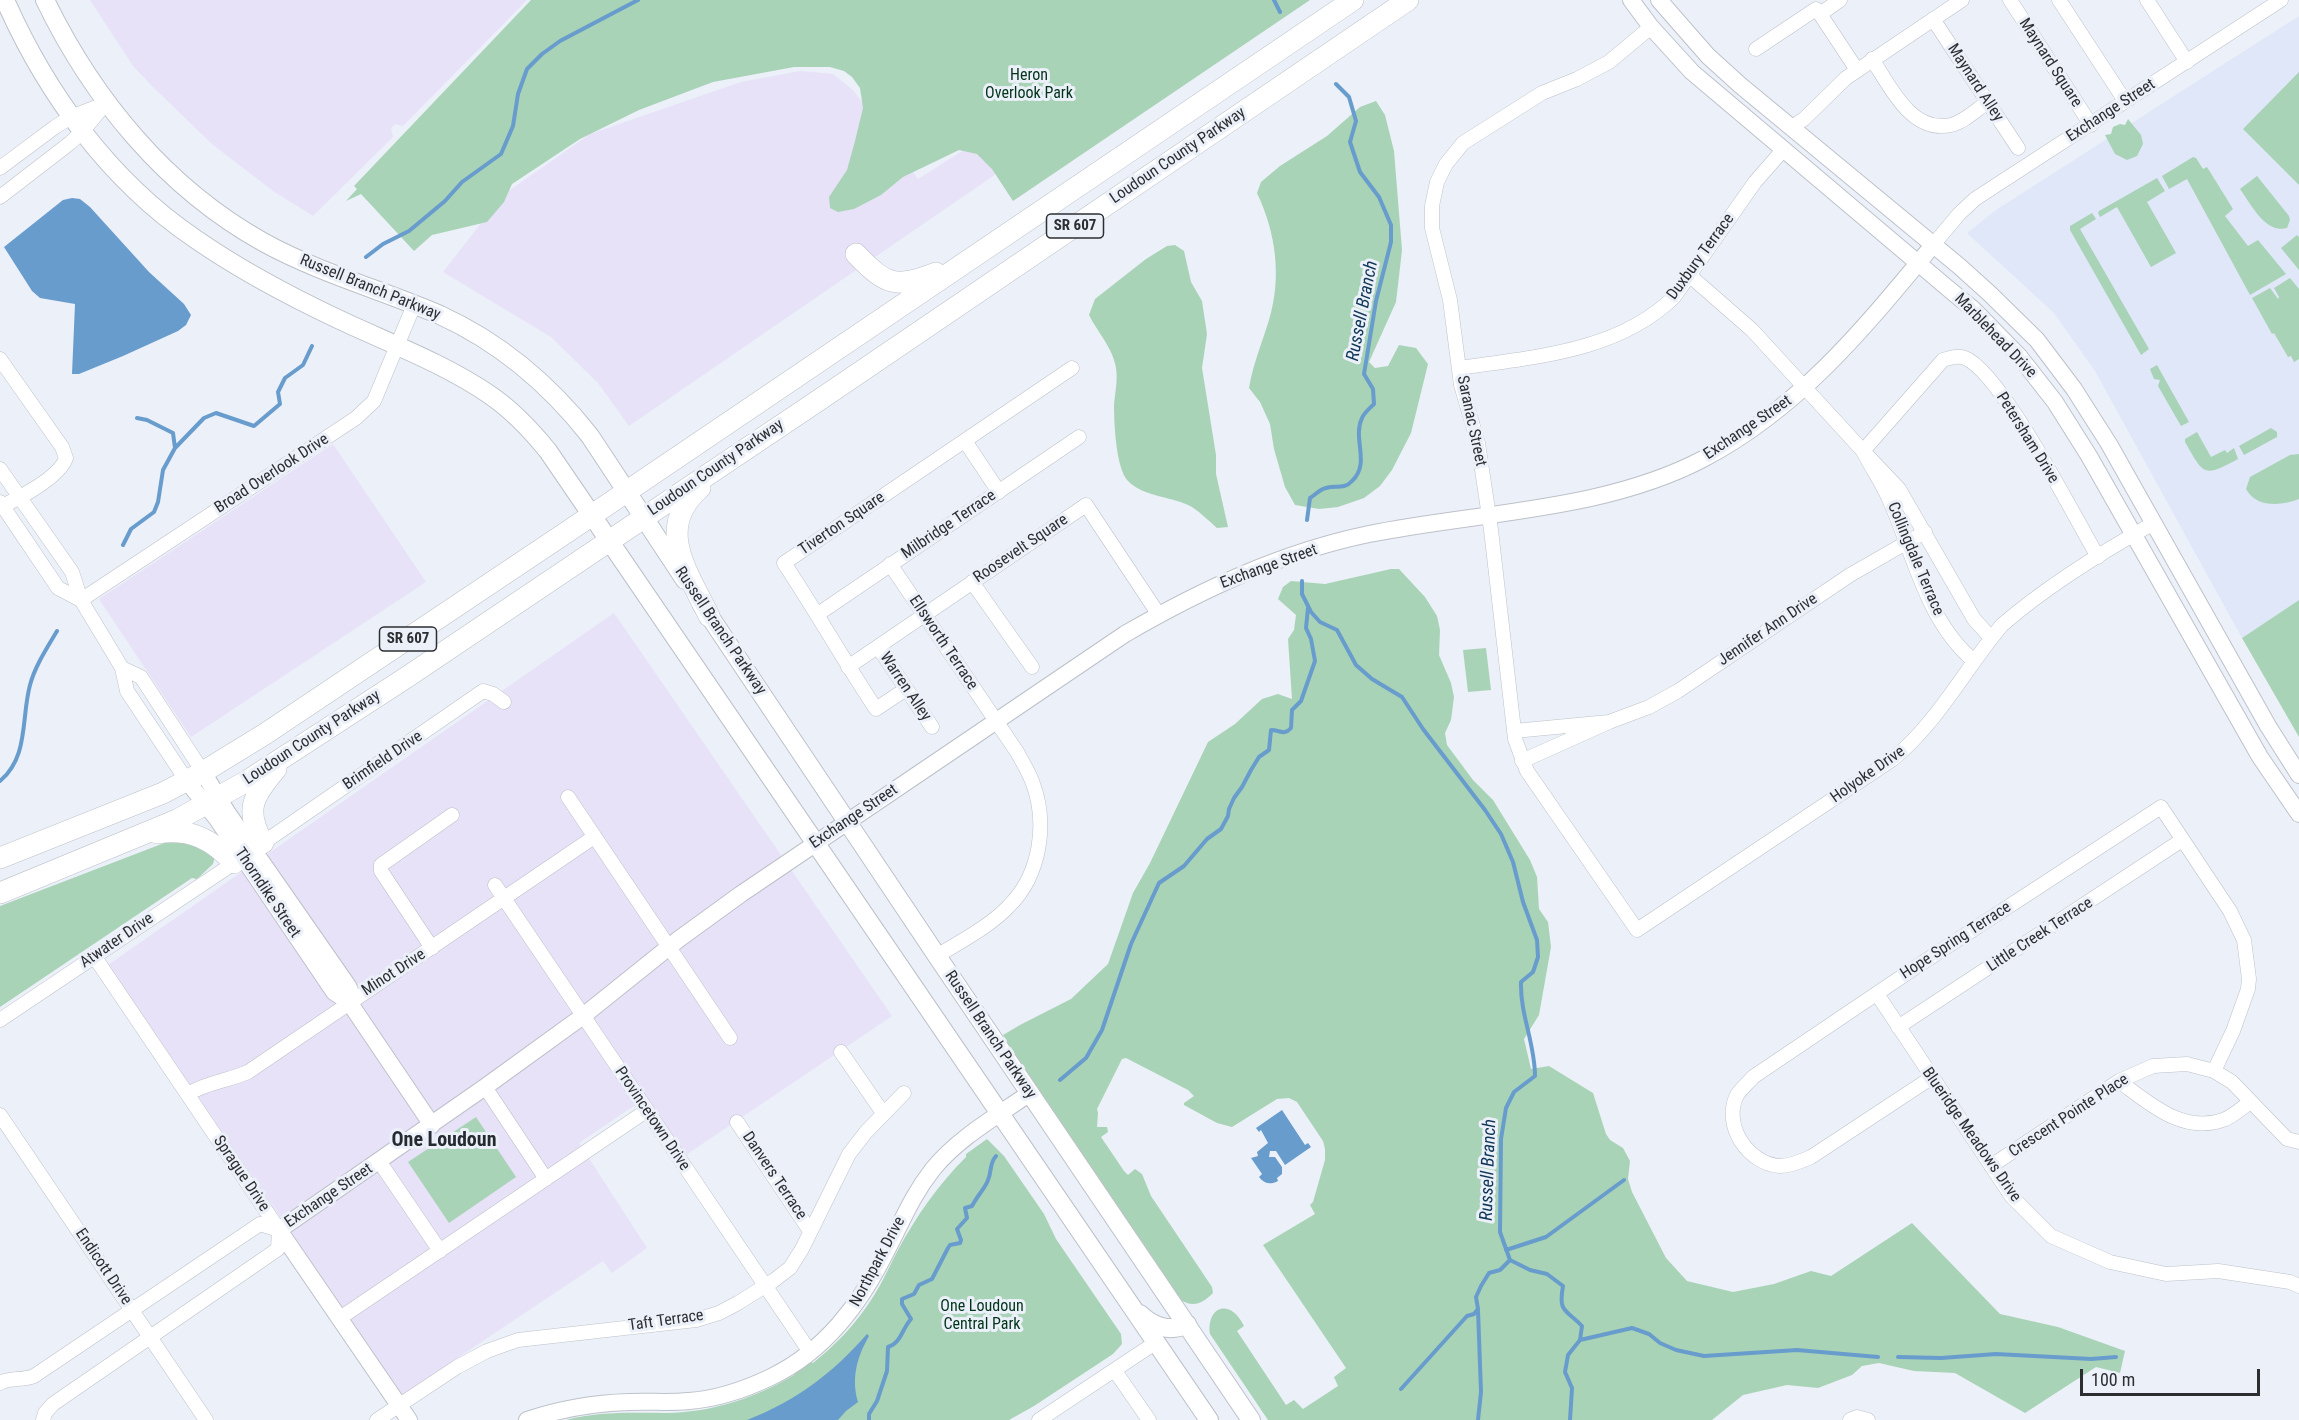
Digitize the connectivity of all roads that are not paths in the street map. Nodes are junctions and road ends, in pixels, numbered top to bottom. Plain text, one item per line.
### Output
1 (5, 0) edge
2 (45, 0) edge
3 (1353, 0) edge
4 (1408, 0) edge
5 (1630, 0) edge
6 (1659, 0) edge
7 (1840, 0) edge
8 (1962, 0) edge
9 (2010, 0) edge
10 (2059, 0) edge
11 (2147, 0) edge
12 (2282, 0) edge
13 (1815, 8) edge
14 (1933, 19) junction
15 (1651, 27) junction
16 (1756, 49) dead end
17 (1872, 59) junction
18 (2187, 62) junction
19 (1857, 70) junction
20 (2125, 101) junction
21 (1988, 102) junction
22 (106, 103) junction
23 (1741, 115) junction
24 (71, 117) junction
25 (2091, 125) junction
26 (1792, 127) junction
27 (82, 132) junction
28 (2018, 148) dead end
29 (1783, 150) junction
30 (0, 168) edge
31 (0, 197) edge
32 (1933, 245) junction
33 (856, 254) dead end
34 (1917, 263) junction
35 (962, 264) junction
36 (1689, 275) junction
37 (414, 306) junction
38 (395, 346) junction
39 (0, 359) edge
40 (1072, 368) dead end
41 (1459, 368) junction
42 (1804, 389) junction
43 (1079, 436) dead end
44 (965, 441) junction
45 (1863, 451) junction
46 (742, 452) junction
47 (0, 469) edge
48 (626, 492) junction
49 (999, 492) junction
50 (20, 497) junction
51 (1, 505) edge
52 (1488, 514) junction
53 (592, 516) junction
54 (643, 517) junction
55 (2154, 523) junction
56 (1925, 532) junction
57 (2133, 535) junction
58 (608, 541) junction
59 (1906, 542) junction
60 (2098, 557) junction
61 (890, 564) junction
62 (972, 582) junction
63 (81, 600) junction
64 (818, 614) junction
65 (924, 615) junction
66 (1159, 615) junction
67 (709, 616) junction
68 (1991, 638) junction
69 (878, 647) junction
70 (1974, 661) junction
71 (848, 667) junction
72 (122, 668) junction
73 (1032, 668) dead end
74 (906, 689) junction
75 (504, 702) dead end
76 (996, 721) junction
77 (1609, 722) junction
78 (932, 727) dead end
79 (1514, 731) junction
80 (288, 755) junction
81 (1522, 761) junction
82 (2299, 775) edge
83 (195, 777) junction
84 (568, 797) dead end
85 (212, 801) junction
86 (2299, 814) edge
87 (452, 815) dead end
88 (847, 821) junction
89 (139, 837) junction
90 (594, 837) junction
91 (2182, 840) junction
92 (816, 842) junction
93 (263, 843) junction
94 (0, 858) edge
95 (234, 863) junction
96 (495, 885) dead end
97 (0, 893) edge
98 (504, 899) junction
99 (286, 909) junction
100 (1637, 930) joint
101 (669, 947) junction
102 (432, 948) junction
103 (94, 956) junction
104 (937, 956) junction
105 (1877, 994) junction
106 (349, 1002) junction
107 (583, 1016) junction
108 (0, 1020) edge
109 (1898, 1028) junction
110 (730, 1038) dead end
111 (841, 1052) dead end
112 (2214, 1071) junction
113 (1931, 1078) junction
114 (2119, 1081) junction
115 (485, 1087) junction
116 (904, 1093) dead end
117 (188, 1094) junction
118 (1029, 1094) junction
119 (2250, 1102) junction
120 (646, 1112) junction
121 (883, 1113) junction
122 (1000, 1114) junction
123 (0, 1115) edge
124 (737, 1122) dead end
125 (432, 1125) junction
126 (2299, 1142) edge
127 (379, 1161) junction
128 (1991, 1166) junction
129 (546, 1179) junction
130 (279, 1230) junction
131 (810, 1231) junction
132 (440, 1251) junction
133 (764, 1286) junction
134 (2299, 1286) edge
135 (1129, 1305) junction
136 (131, 1309) junction
137 (339, 1318) junction
138 (1187, 1324) junction
139 (150, 1336) junction
140 (1155, 1343) junction
141 (810, 1352) junction
142 (1115, 1371) junction
143 (0, 1383) edge
144 (399, 1405) junction
145 (43, 1420) edge
146 (206, 1420) edge
147 (377, 1420) edge
148 (409, 1420) edge
149 (527, 1420) edge
150 (1039, 1420) edge
151 (1149, 1420) edge
152 (1209, 1420) edge
153 (1251, 1420) edge
154 (1850, 1420) edge
155 (1868, 1420) edge

1 - 24 main road
2 - 22 main road, Russell Branch Parkway
3 - 35 main road, Loudoun County Parkway / SR 607
4 - 46 main road, Loudoun County Parkway / SR 607
5 - 15 street, Marblehead Drive
6 - 26 street, Marblehead Drive
7 - 13 street
8 - 14 street
9 - 25 street, Maynard Square
10 - 20 street
11 - 18 street
12 - 18 street, Exchange Street
13 - 16 street
13 - 19 street
14 - 17 street
14 - 21 street, Maynard Alley
15 - 23 street, Marblehead Drive
15 - 41 street, Saranac Street
17 - 19 street
17 - 21 street
18 - 20 street, Exchange Street
19 - 26 street
20 - 25 street, Exchange Street
21 - 28 street, Maynard Alley
22 - 24 street
22 - 27 street
22 - 37 main road, Russell Branch Parkway
23 - 26 street
23 - 29 street, Marblehead Drive
24 - 27 main road
24 - 30 street
25 - 32 street, Exchange Street
26 - 32 street, Marblehead Drive
27 - 31 street
27 - 38 main road
29 - 34 street, Marblehead Drive
29 - 36 street, Duxbury Terrace
32 - 34 street, Exchange Street
32 - 55 street, Marblehead Drive
33 - 35 main road
34 - 42 street, Exchange Street
34 - 57 street, Marblehead Drive
35 - 48 main road, Loudoun County Parkway / SR 607
36 - 41 street, Duxbury Terrace
36 - 42 street, Collingdale Terrace
37 - 38 street, Broad Overlook Drive
37 - 48 main road, Russell Branch Parkway
38 - 53 main road
38 - 63 street, Broad Overlook Drive
39 - 50 street
40 - 44 street, Tiverton Square
41 - 52 street, Saranac Street
42 - 45 street, Collingdale Terrace
42 - 52 street, Exchange Street
43 - 49 street, Milbridge Terrace
44 - 49 street
44 - 64 street, Tiverton Square
45 - 56 street, Collingdale Terrace
45 - 59 street, Collingdale Terrace
45 - 60 street, Petersham Drive
46 - 54 main road, Loudoun County Parkway / SR 607
46 - 67 main road
47 - 50 street
48 - 53 main road, Loudoun County Parkway / SR 607
48 - 54 main road, Russell Branch Parkway
49 - 61 street, Milbridge Terrace
50 - 51 street
50 - 63 street
51 - 63 street
52 - 66 street, Exchange Street
52 - 79 street, Saranac Street
53 - 58 main road
53 - 83 main road, Loudoun County Parkway / SR 607
54 - 58 main road, Loudoun County Parkway / SR 607
54 - 67 main road, Russell Branch Parkway
55 - 57 street, Holyoke Drive
55 - 82 street, Marblehead Drive
56 - 59 street, Jennifer Ann Drive
56 - 68 street, Collingdale Terrace
57 - 60 street, Holyoke Drive
57 - 86 street, Marblehead Drive
58 - 80 main road, Loudoun County Parkway / SR 607
58 - 92 main road
59 - 70 street, Collingdale Terrace
59 - 77 street, Jennifer Ann Drive
60 - 68 street, Holyoke Drive
61 - 64 street, Milbridge Terrace
61 - 65 street, Ellsworth Terrace
62 - 65 street, Roosevelt Square
62 - 66 street, Roosevelt Square
62 - 73 street
63 - 72 street
64 - 71 street, Tiverton Square
65 - 69 street, Roosevelt Square
65 - 76 street, Ellsworth Terrace
66 - 76 street, Exchange Street
67 - 88 main road, Russell Branch Parkway
68 - 70 street, Holyoke Drive
69 - 71 street, Roosevelt Square
69 - 74 street, Warren Alley
70 - 100 street, Holyoke Drive
71 - 74 street, Tiverton Square
72 - 83 street
72 - 83 street
74 - 78 street, Warren Alley
75 - 93 street, Brimfield Drive
76 - 88 street, Exchange Street
76 - 104 street, Ellsworth Terrace
77 - 79 street, Jennifer Ann Drive
77 - 81 street, Jennifer Ann Drive
79 - 81 street, Saranac Street
80 - 85 main road, Loudoun County Parkway / SR 607
80 - 93 main road
81 - 100 street, Saranac Street
83 - 85 street, Thorndike Street
83 - 94 main road, Loudoun County Parkway / SR 607
84 - 90 street
85 - 89 main road, Loudoun County Parkway / SR 607
85 - 99 street, Thorndike Street
87 - 102 street
88 - 92 street, Exchange Street
88 - 104 main road, Russell Branch Parkway
89 - 95 main road
89 - 97 main road, Loudoun County Parkway / SR 607
90 - 98 street, Minot Drive
90 - 101 street
91 - 105 street, Hope Spring Terrace
91 - 109 street, Little Creek Terrace
91 - 112 street, Hope Spring Terrace
92 - 101 street, Exchange Street
92 - 122 main road
93 - 99 street
95 - 99 street
95 - 103 street, Atwater Drive
96 - 98 street, Provincetown Drive
98 - 102 street, Minot Drive
98 - 107 street, Provincetown Drive
99 - 106 street, Thorndike Street
101 - 107 street, Exchange Street
101 - 110 street
102 - 106 street, Minot Drive
103 - 108 street, Atwater Drive
103 - 117 street, Sprague Drive
104 - 118 main road, Russell Branch Parkway
105 - 109 street, Blueridge Meadows Drive
105 - 113 street, Hope Spring Terrace
106 - 117 street, Minot Drive
106 - 125 street, Thorndike Street
107 - 115 street, Exchange Street
107 - 120 street, Provincetown Drive
109 - 113 street, Blueridge Meadows Drive
111 - 121 street
112 - 114 street, Crescent Pointe Place
112 - 119 street, Crescent Pointe Place
113 - 128 street, Blueridge Meadows Drive
114 - 119 street
114 - 128 street, Crescent Pointe Place
115 - 125 street, Exchange Street
115 - 129 street
116 - 121 street, Taft Terrace
117 - 130 street, Sprague Drive
118 - 122 street, Northpark Drive
118 - 138 main road, Russell Branch Parkway
119 - 126 street, Crescent Pointe Place
120 - 129 street
120 - 133 street, Provincetown Drive
121 - 131 street, Taft Terrace
122 - 135 main road
122 - 141 street, Northpark Drive
123 - 136 street, Endicott Drive
124 - 131 street, Danvers Terrace
125 - 127 street, Exchange Street
127 - 130 street, Exchange Street
127 - 132 street
128 - 134 street, Blueridge Meadows Drive
129 - 132 street
130 - 136 street, Exchange Street
130 - 137 street, Sprague Drive
130 - 139 street, Exchange Street
131 - 133 street, Taft Terrace
132 - 137 street
133 - 141 street, Provincetown Drive
133 - 144 street, Taft Terrace
135 - 138 main road
135 - 140 main road
136 - 139 street, Endicott Drive
136 - 143 street, Exchange Street
137 - 144 street, Sprague Drive
138 - 153 main road, Russell Branch Parkway
139 - 145 street, Exchange Street
139 - 146 street, Endicott Drive
140 - 142 street
140 - 152 main road
141 - 149 street, Northpark Drive
142 - 150 street
142 - 151 street
144 - 147 street, Taft Terrace
144 - 148 street, Sprague Drive
154 - 155 street

